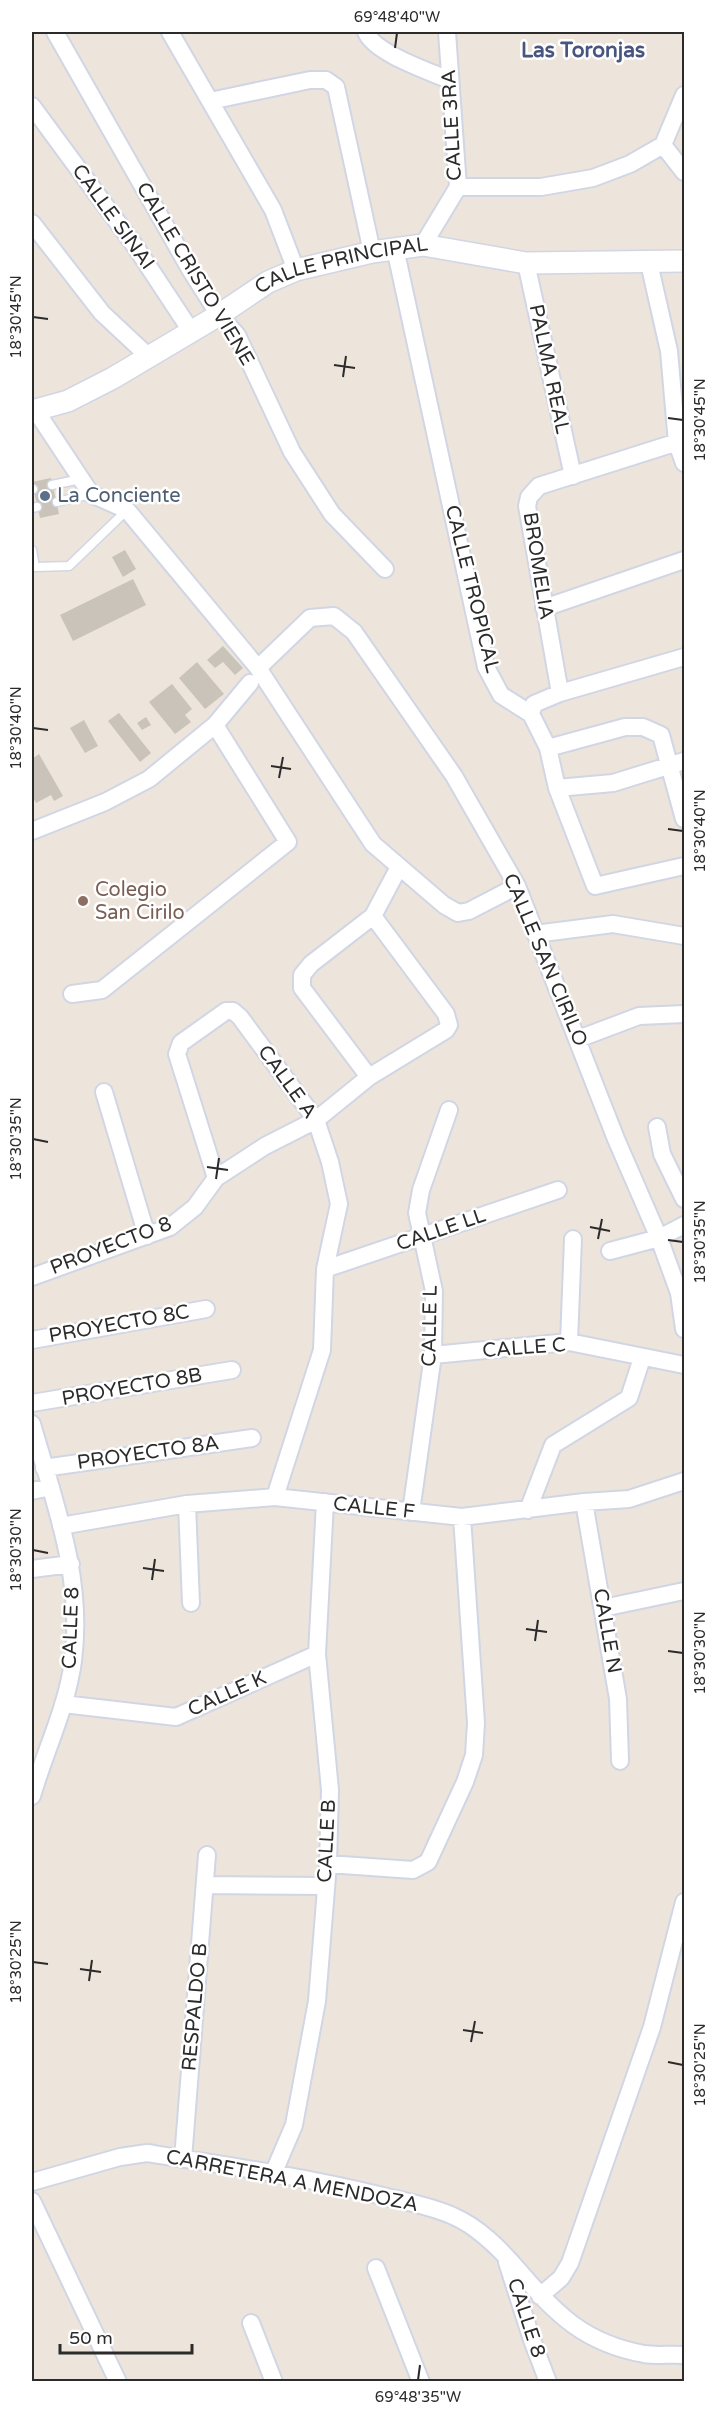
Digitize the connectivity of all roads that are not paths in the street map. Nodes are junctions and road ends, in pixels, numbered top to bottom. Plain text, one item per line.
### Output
1 (55, 32) edge
2 (170, 32) edge
3 (366, 32) edge
4 (447, 32) edge
5 (449, 80) junction
6 (683, 98) edge
7 (210, 101) junction
8 (32, 106) edge
9 (663, 145) junction
10 (684, 172) edge
11 (458, 187) junction
12 (32, 223) edge
13 (423, 245) junction
14 (395, 248) junction
15 (372, 252) junction
16 (684, 261) edge
17 (526, 263) junction
18 (649, 263) junction
19 (296, 270) junction
20 (219, 315) junction
21 (191, 331) junction
22 (148, 356) junction
23 (34, 411) edge
24 (681, 442) edge
25 (684, 463) edge
26 (573, 476) junction
27 (81, 479) junction
28 (52, 485) dead end
29 (91, 494) junction
30 (57, 502) dead end
31 (127, 510) junction
32 (32, 550) edge
33 (684, 560) edge
34 (385, 569) dead end
35 (544, 608) junction
36 (684, 657) edge
37 (258, 668) junction
38 (250, 683) dead end
39 (560, 693) junction
40 (531, 714) junction
41 (215, 725) junction
42 (548, 748) junction
43 (676, 764) edge
44 (557, 788) junction
45 (684, 819) edge
46 (32, 831) edge
47 (684, 866) edge
48 (399, 867) junction
49 (517, 886) junction
50 (373, 916) junction
51 (535, 934) junction
52 (684, 936) edge
53 (72, 994) dead end
54 (684, 1014) edge
55 (578, 1039) junction
56 (369, 1077) junction
57 (104, 1092) dead end
58 (449, 1110) dead end
59 (315, 1120) junction
60 (657, 1127) dead end
61 (216, 1178) junction
62 (558, 1190) dead end
63 (684, 1199) edge
64 (684, 1225) edge
65 (147, 1236) junction
66 (422, 1236) junction
67 (659, 1238) junction
68 (573, 1239) dead end
69 (610, 1251) dead end
70 (325, 1269) junction
71 (32, 1277) edge
72 (682, 1292) edge
73 (206, 1308) dead end
74 (684, 1329) edge
75 (32, 1340) edge
76 (569, 1342) junction
77 (433, 1355) junction
78 (642, 1358) junction
79 (684, 1365) edge
80 (232, 1370) dead end
81 (32, 1403) edge
82 (33, 1431) edge
83 (252, 1438) dead end
84 (44, 1468) junction
85 (684, 1481) edge
86 (51, 1487) junction
87 (32, 1491) edge
88 (275, 1497) junction
89 (325, 1502) junction
90 (584, 1502) junction
91 (187, 1504) junction
92 (528, 1510) junction
93 (411, 1512) junction
94 (462, 1517) junction
95 (61, 1526) junction
96 (71, 1564) junction
97 (32, 1569) edge
98 (684, 1591) edge
99 (191, 1603) dead end
100 (603, 1608) junction
101 (316, 1653) junction
102 (63, 1704) junction
103 (620, 1761) dead end
104 (36, 1762) edge
105 (32, 1796) edge
106 (207, 1855) dead end
107 (328, 1864) junction
108 (205, 1885) junction
109 (325, 1886) junction
110 (684, 1902) edge
111 (183, 2158) junction
112 (273, 2174) junction
113 (32, 2182) edge
114 (32, 2201) edge
115 (505, 2255) junction
116 (376, 2268) dead end
117 (540, 2296) junction
118 (252, 2323) dead end
119 (684, 2355) edge
120 (118, 2382) edge
121 (274, 2382) edge
122 (421, 2382) edge
123 (548, 2382) edge

1 - 20 street, CALLE CRISTO VIENE
2 - 7 street
3 - 5 street
4 - 5 street, CALLE 3RA
5 - 11 street, CALLE 3RA
6 - 9 street
7 - 15 street
7 - 19 street
8 - 21 street, CALLE SINAI
9 - 10 street
9 - 11 street
11 - 13 street, CALLE 3RA
12 - 22 street
13 - 14 street, CALLE PRINCIPAL
13 - 17 street, CALLE PRINCIPAL
14 - 15 street, CALLE PRINCIPAL
14 - 40 street, CALLE TROPICAL
15 - 19 street, CALLE PRINCIPAL
16 - 18 street, CALLE PRINCIPAL
17 - 18 street, CALLE PRINCIPAL
17 - 26 street, PALMA REAL
18 - 24 street
19 - 20 street, CALLE PRINCIPAL
20 - 21 street, CALLE PRINCIPAL
20 - 34 street, CALLE CRISTO VIENE
21 - 22 street, CALLE PRINCIPAL
22 - 23 street, CALLE PRINCIPAL
23 - 27 street
24 - 25 street
24 - 26 street, BROMELIA
26 - 35 street, BROMELIA
27 - 28 lane
27 - 29 street
29 - 30 lane
29 - 31 street
31 - 32 lane
31 - 37 street
33 - 35 street
35 - 39 street, BROMELIA
36 - 39 street
37 - 48 street
37 - 49 street, CALLE SAN CIRILO
38 - 41 street
39 - 40 street
40 - 42 street
41 - 46 street
41 - 53 street
42 - 43 street
42 - 44 street
43 - 44 street
43 - 45 street
44 - 47 street
48 - 49 street
48 - 50 street
49 - 51 street, CALLE SAN CIRILO
50 - 56 street
50 - 56 street, PROYECTO 8
51 - 52 street
51 - 55 street, CALLE SAN CIRILO
54 - 55 street
55 - 67 street, CALLE SAN CIRILO
56 - 59 street, PROYECTO 8
57 - 65 street
58 - 66 street, CALLE L
59 - 61 street, PROYECTO 8
59 - 61 street, CALLE A
59 - 70 street, CALLE A
60 - 63 street
61 - 65 street, PROYECTO 8
62 - 66 street, CALLE LL
64 - 67 street
65 - 71 street, PROYECTO 8
66 - 70 street, CALLE LL
66 - 77 street, CALLE L
67 - 69 street
67 - 72 street, CALLE SAN CIRILO
68 - 76 street
70 - 88 street, CALLE A
72 - 74 street, CALLE SAN CIRILO
73 - 75 street, PROYECTO 8C
76 - 77 street, CALLE C
76 - 78 street, CALLE C
77 - 93 street, CALLE L
78 - 79 street, CALLE C
78 - 92 street
80 - 81 street, PROYECTO 8B
82 - 84 street, CALLE 8
83 - 84 street, PROYECTO 8A
84 - 86 street, CALLE 8
85 - 90 street, CALLE F
86 - 87 street
86 - 95 street, CALLE 8
88 - 89 street, CALLE F
88 - 91 street, CALLE F
89 - 93 street, CALLE F
89 - 101 street, CALLE B
90 - 92 street, CALLE F
90 - 100 street, CALLE N
91 - 95 street, CALLE F
91 - 99 street
92 - 94 street, CALLE F
93 - 94 street, CALLE F
94 - 107 street
95 - 96 street, CALLE 8
96 - 97 street
96 - 102 street, CALLE 8
98 - 100 street
100 - 103 street, CALLE N
101 - 102 street, CALLE K
101 - 107 street, CALLE B
102 - 104 street, CALLE 8
104 - 105 street, CALLE 8
106 - 108 street, RESPALDO B
107 - 109 street, CALLE B
108 - 109 street
108 - 111 street, RESPALDO B
109 - 112 street, CALLE B
110 - 117 street
111 - 112 street, CARRETERA A MENDOZA
111 - 113 street, CARRETERA A MENDOZA
112 - 115 street, CARRETERA A MENDOZA
114 - 120 street
115 - 117 street, CARRETERA A MENDOZA
115 - 123 street, CALLE 8
116 - 122 street
117 - 119 street, CARRETERA A MENDOZA
118 - 121 street

